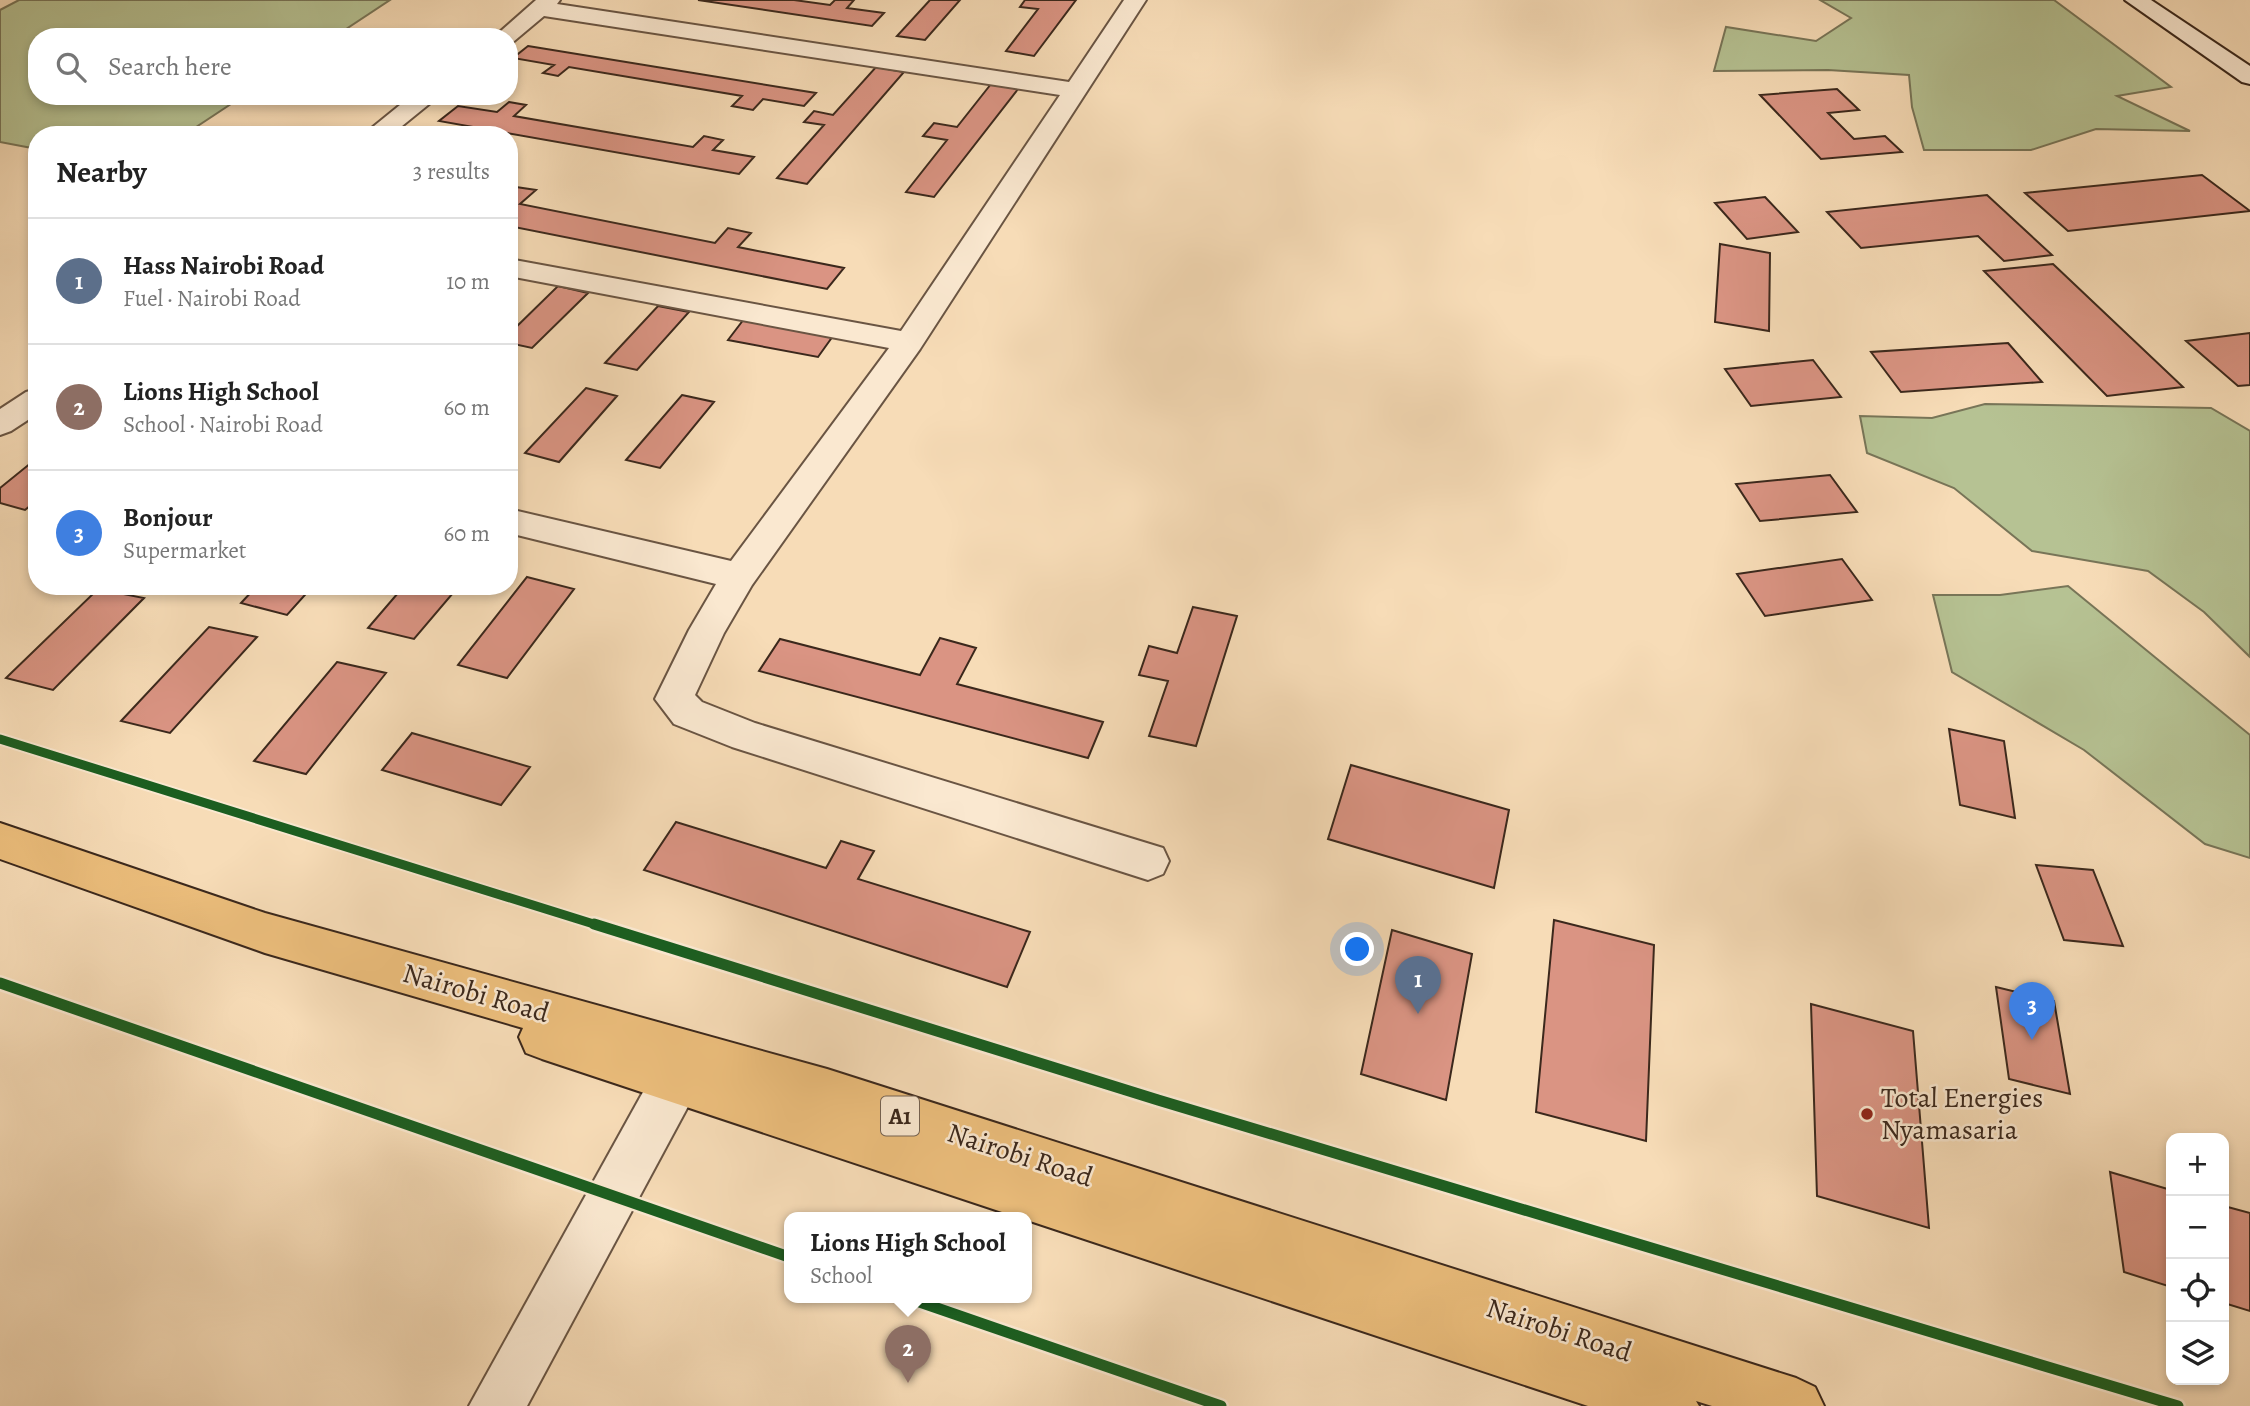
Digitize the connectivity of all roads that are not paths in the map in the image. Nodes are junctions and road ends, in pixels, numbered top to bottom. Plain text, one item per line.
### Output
1 (1135, 0) edge
2 (2136, 0) edge
3 (543, 4) edge
4 (515, 28) edge
5 (2250, 77) edge
6 (1075, 90) junction
7 (415, 105) edge
8 (387, 126) edge
9 (518, 269) edge
10 (909, 341) junction
11 (28, 405) edge
12 (0, 424) edge
13 (518, 523) edge
14 (739, 576) junction
15 (0, 841) edge
16 (0, 854) edge
17 (1148, 861) dead end
18 (675, 1082) junction
19 (497, 1406) edge
20 (1671, 1406) edge
21 (1796, 1406) edge

1 - 6 street
2 - 5 street
3 - 4 street
3 - 6 street
6 - 10 street
7 - 8 street
9 - 10 street
10 - 14 street
11 - 12 street
13 - 14 street
14 - 17 street
15 - 21 highway, Nairobi Road / A1
16 - 18 highway, Nairobi Road / A1
18 - 19 street
18 - 20 highway, Nairobi Road / A1

